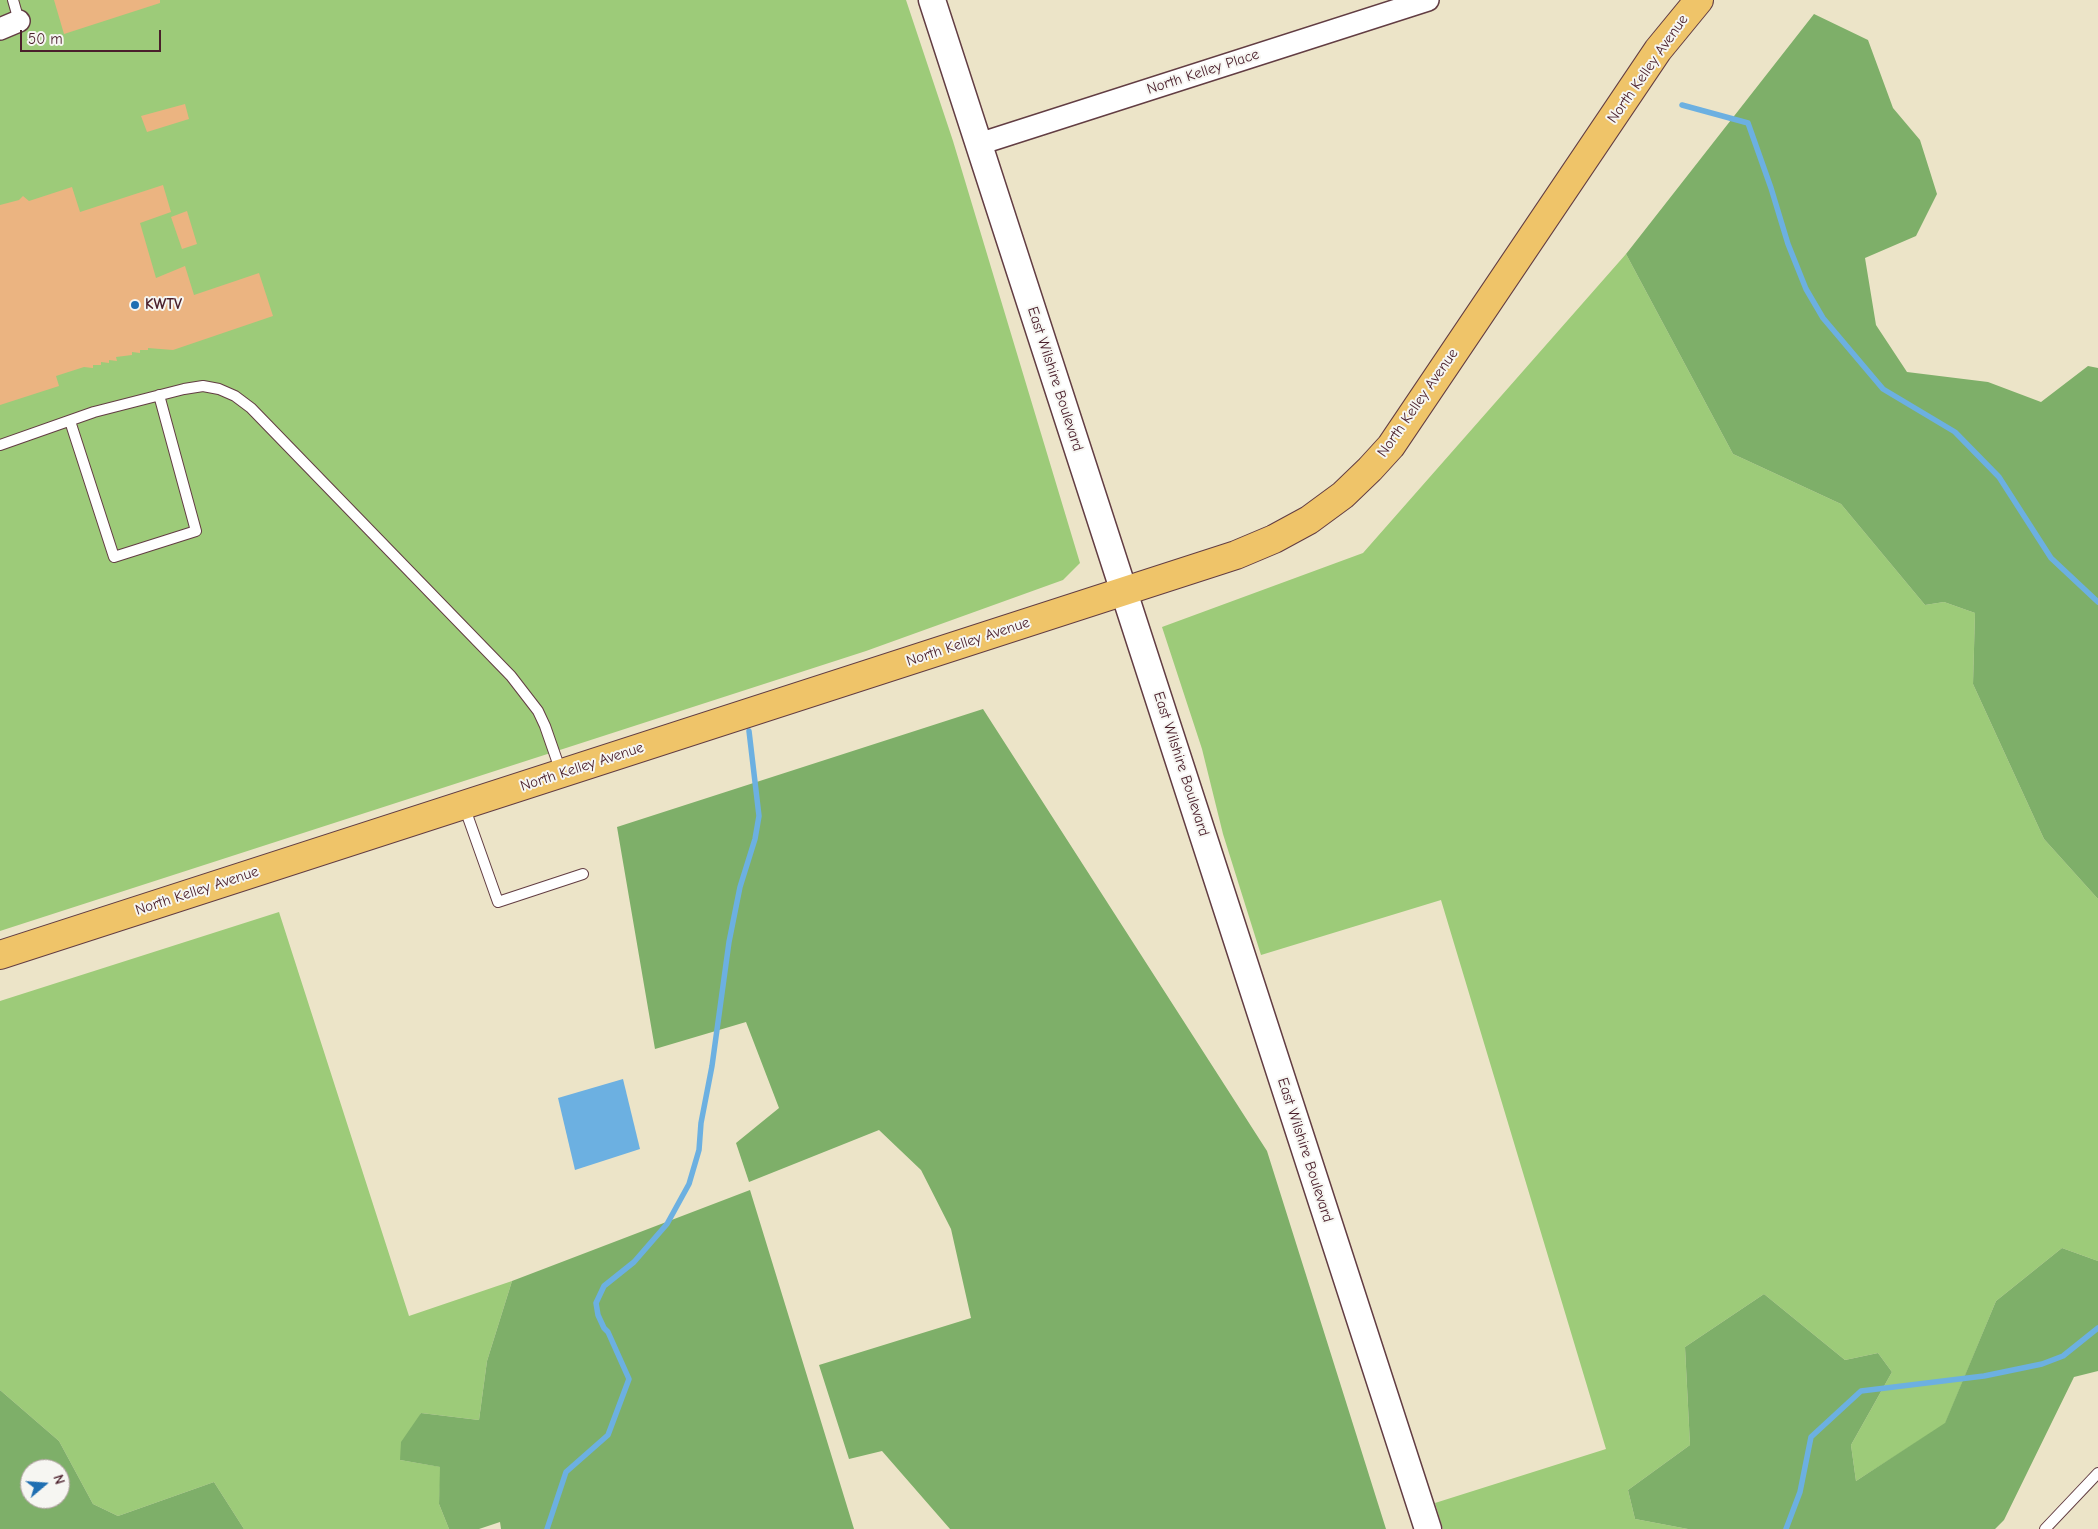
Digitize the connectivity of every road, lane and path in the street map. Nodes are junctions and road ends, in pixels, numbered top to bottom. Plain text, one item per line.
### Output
1 (13, 0) edge
2 (932, 0) edge
3 (1428, 0) edge
4 (1699, 0) edge
5 (10, 25) edge
6 (979, 144) junction
7 (158, 394) junction
8 (70, 421) junction
9 (0, 445) edge
10 (1124, 591) junction
11 (562, 773) junction
12 (464, 805) junction
13 (584, 874) dead end
14 (0, 955) edge
15 (2098, 1473) edge
16 (1428, 1529) edge
17 (2045, 1529) edge

1 - 5 lane
2 - 6 street, East Wilshire Boulevard
3 - 6 street, North Kelley Place
4 - 10 main road, North Kelley Avenue
6 - 10 street, East Wilshire Boulevard
7 - 8 lane
7 - 8 lane
7 - 11 lane
8 - 9 lane
10 - 11 main road, North Kelley Avenue
10 - 16 street, East Wilshire Boulevard
11 - 12 main road, North Kelley Avenue
12 - 13 lane
12 - 14 main road, North Kelley Avenue
15 - 17 lane

